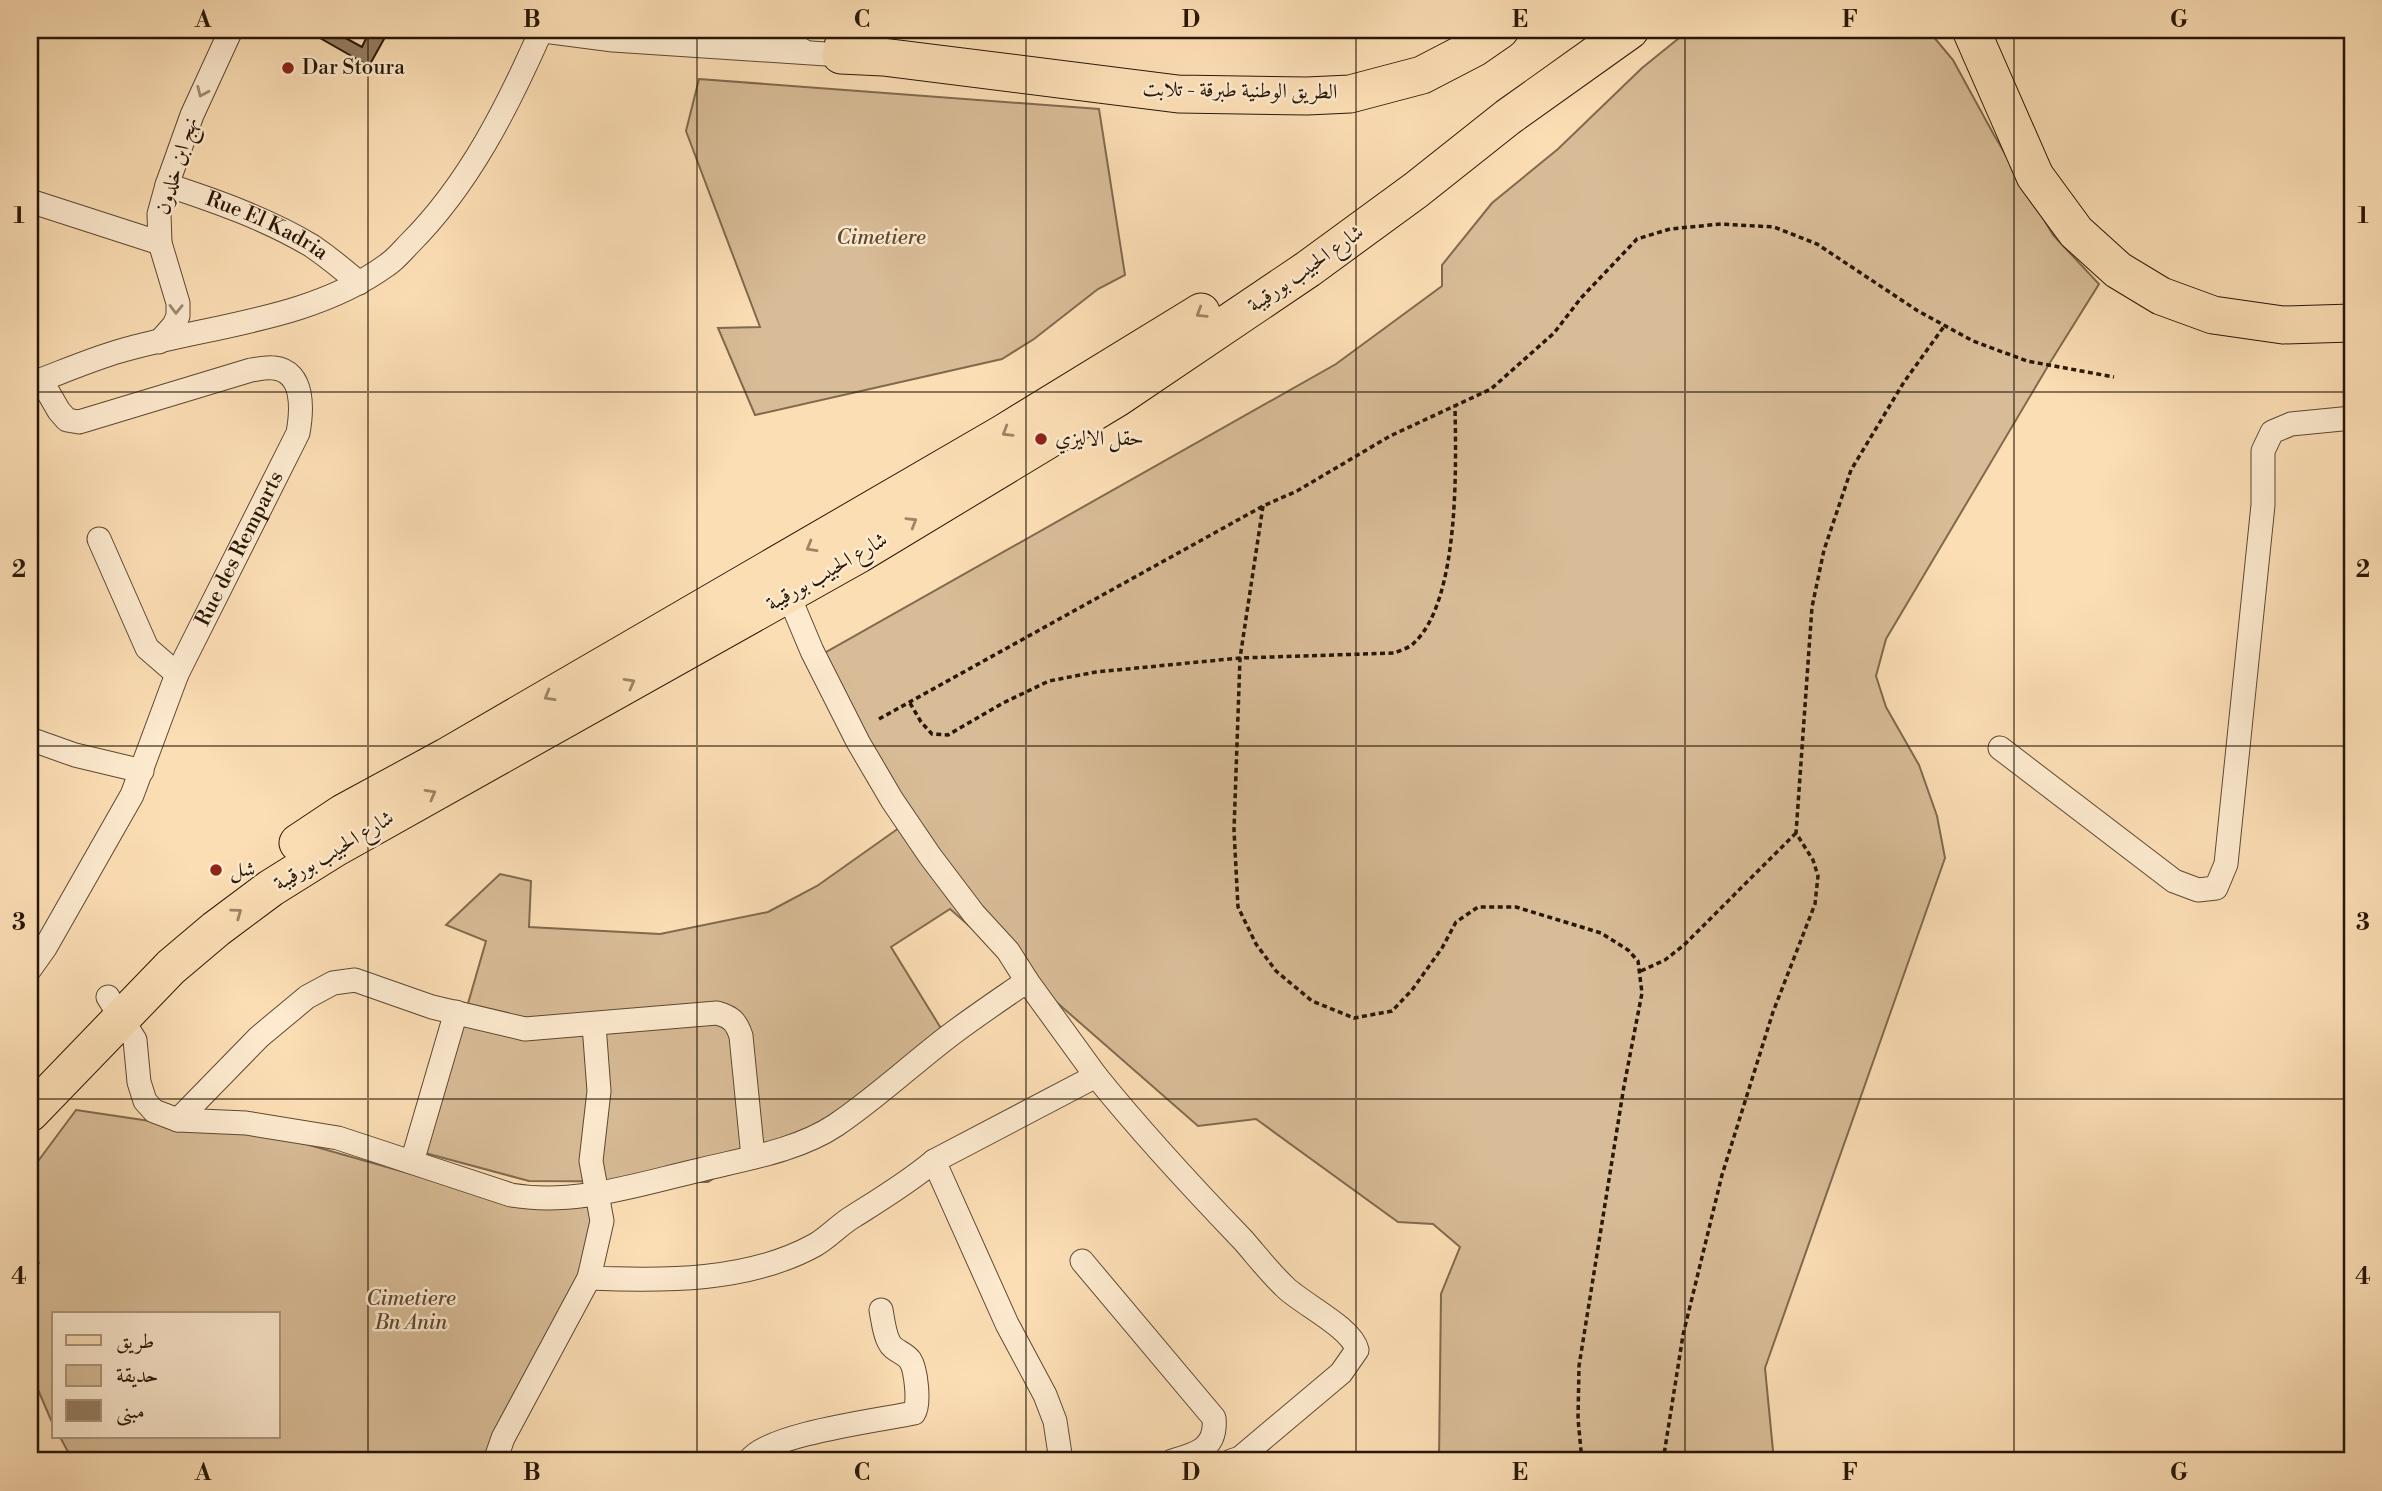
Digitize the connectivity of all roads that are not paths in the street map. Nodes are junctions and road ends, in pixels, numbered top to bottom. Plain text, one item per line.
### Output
1 (231, 30) edge
2 (539, 30) edge
3 (764, 30) edge
4 (1500, 30) edge
5 (1594, 30) edge
6 (1630, 30) edge
7 (1971, 31) edge
8 (888, 43) edge
9 (832, 46) edge
10 (167, 185) junction
11 (30, 201) edge
12 (160, 243) junction
13 (359, 283) junction
14 (2352, 323) edge
15 (159, 342) junction
16 (36, 382) edge
17 (2352, 418) edge
18 (99, 539) dead end
19 (781, 581) junction
20 (177, 674) junction
21 (30, 739) edge
22 (2000, 748) dead end
23 (142, 771) junction
24 (37, 944) edge
25 (30, 969) edge
26 (1027, 981) junction
27 (115, 1008) junction
28 (456, 1012) junction
29 (594, 1025) junction
30 (1096, 1076) junction
31 (30, 1085) edge
32 (30, 1113) edge
33 (178, 1120) junction
34 (753, 1157) junction
35 (934, 1161) junction
36 (412, 1162) junction
37 (596, 1194) junction
38 (1082, 1261) dead end
39 (589, 1278) junction
40 (881, 1310) dead end
41 (1208, 1457) edge
42 (495, 1461) edge
43 (749, 1461) edge
44 (1061, 1461) edge
45 (1171, 1461) edge
46 (1231, 1461) edge

1 -> 10 street, نهج ابن خلدون
2 - 9 street
2 - 13 street
3 - 9 street
4 - 8 main road, الطريق الوطنية طبرقة - تلابت
5 -> 19 main road, شارع الحبيب بورقيبة
19 -> 6 main road, شارع الحبيب بورقيبة
7 - 14 main road
8 - 9 main road, الطريق الوطنية طبرقة - تلابت
10 - 12 street, نهج ابن خلدون
10 - 13 street, Rue El Kadria
11 - 12 street
12 -> 15 street, نهج ابن خلدون
13 - 15 street
15 - 16 street
16 - 20 street, Rue des Remparts
17 - 22 street
18 - 20 street
19 - 26 street
19 - 27 main road, شارع الحبيب بورقيبة
20 - 23 street, Rue des Remparts
21 - 23 street
23 - 24 street, Rue des Remparts
24 - 25 street, Rue des Remparts
26 - 30 street
26 - 34 street
27 - 31 main road, شارع الحبيب بورقيبة
27 - 32 main road, شارع الحبيب بورقيبة
27 - 33 street
28 - 29 street
28 - 33 street
28 - 36 street
29 - 34 street
29 - 37 street
30 - 35 street
30 - 46 street
33 - 36 street
34 - 37 street
35 - 39 street
35 - 44 street
36 - 37 street
37 - 39 street
38 - 41 street
39 - 42 street
40 - 43 street
41 - 45 street

